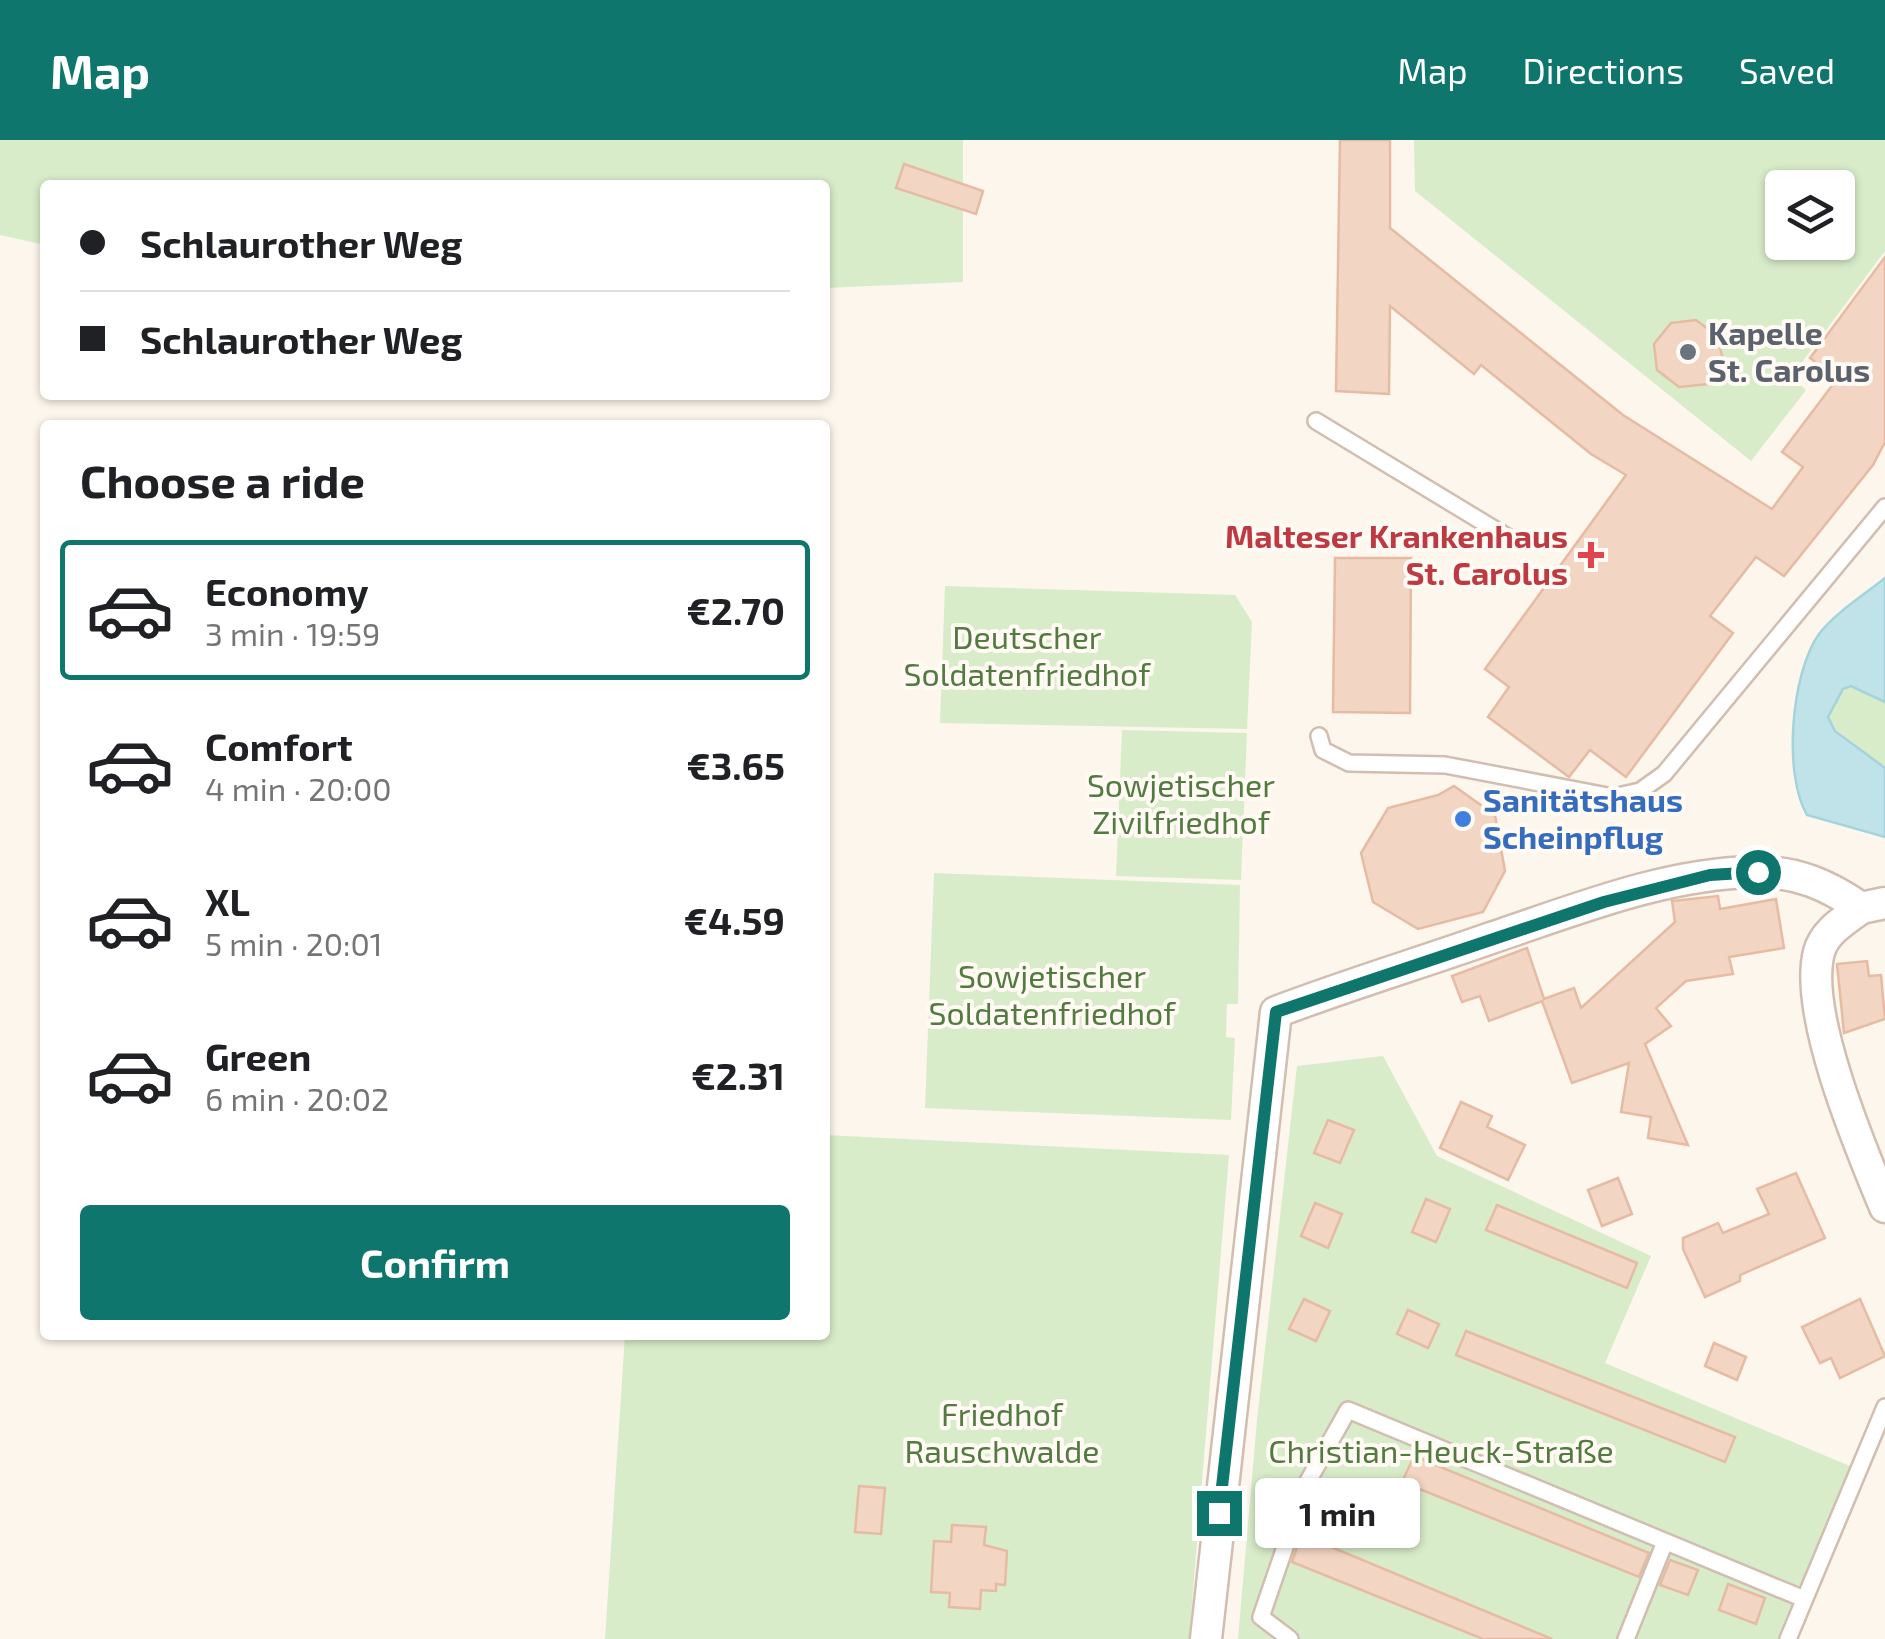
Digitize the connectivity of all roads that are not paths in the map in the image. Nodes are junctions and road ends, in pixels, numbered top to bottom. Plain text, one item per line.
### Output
1 (1316, 421) dead end
2 (1885, 507) edge
3 (1509, 538) dead end
4 (1319, 736) dead end
5 (1873, 905) edge
6 (1885, 1207) edge
7 (1885, 1407) edge
8 (1665, 1542) junction
9 (1804, 1599) junction
10 (1206, 1639) edge
11 (1290, 1639) edge
12 (1626, 1639) edge
13 (1788, 1639) edge

1 - 3 lane
2 - 4 lane
5 - 6 street
5 - 10 street
7 - 9 lane
8 - 9 lane
8 - 11 lane
8 - 12 lane
9 - 13 lane

